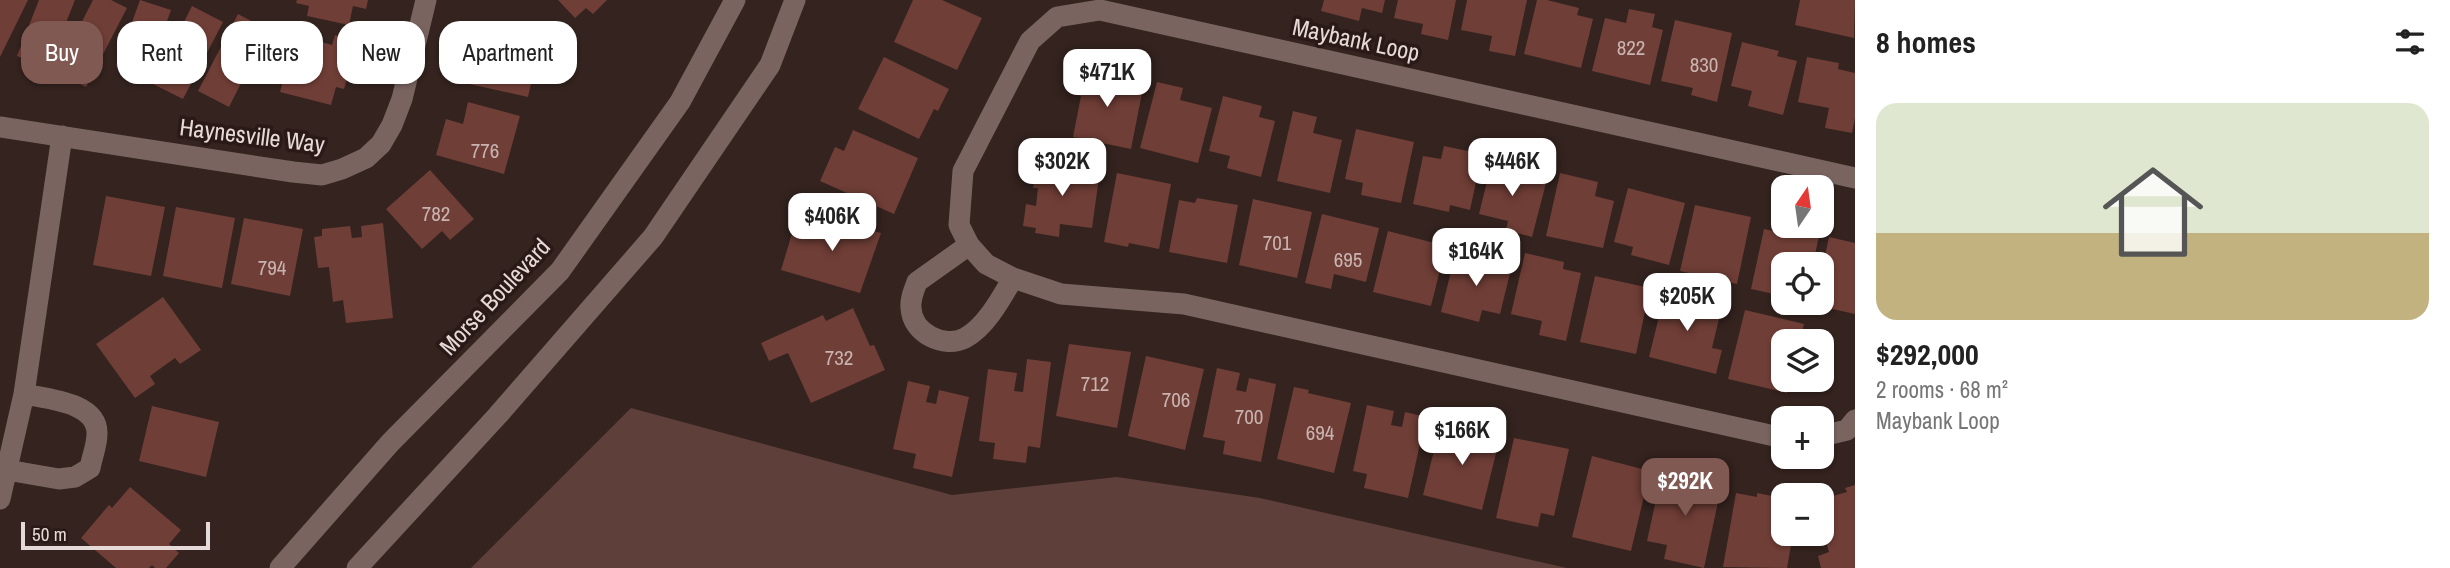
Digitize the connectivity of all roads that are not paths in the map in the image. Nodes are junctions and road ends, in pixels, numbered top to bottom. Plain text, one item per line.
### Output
1 (426, 0) edge
2 (735, 0) edge
3 (796, 0) edge
4 (0, 127) edge
5 (62, 136) junction
6 (1855, 178) edge
7 (970, 245) junction
8 (1013, 278) junction
9 (24, 394) junction
10 (1855, 420) edge
11 (8, 428) edge
12 (1834, 433) edge
13 (1771, 435) edge
14 (7, 470) junction
15 (0, 499) edge
16 (280, 568) edge
17 (358, 568) edge

1 - 5 street, Haynesville Way
2 - 16 street, Morse Boulevard
3 - 17 street
4 - 5 street, Haynesville Way
5 - 9 street
6 - 7 street, Maybank Loop
7 - 8 street, Maybank Loop
7 - 8 street
8 - 13 street, Maybank Loop
9 - 11 street
9 - 14 street
10 - 12 street
11 - 14 street
14 - 15 street

